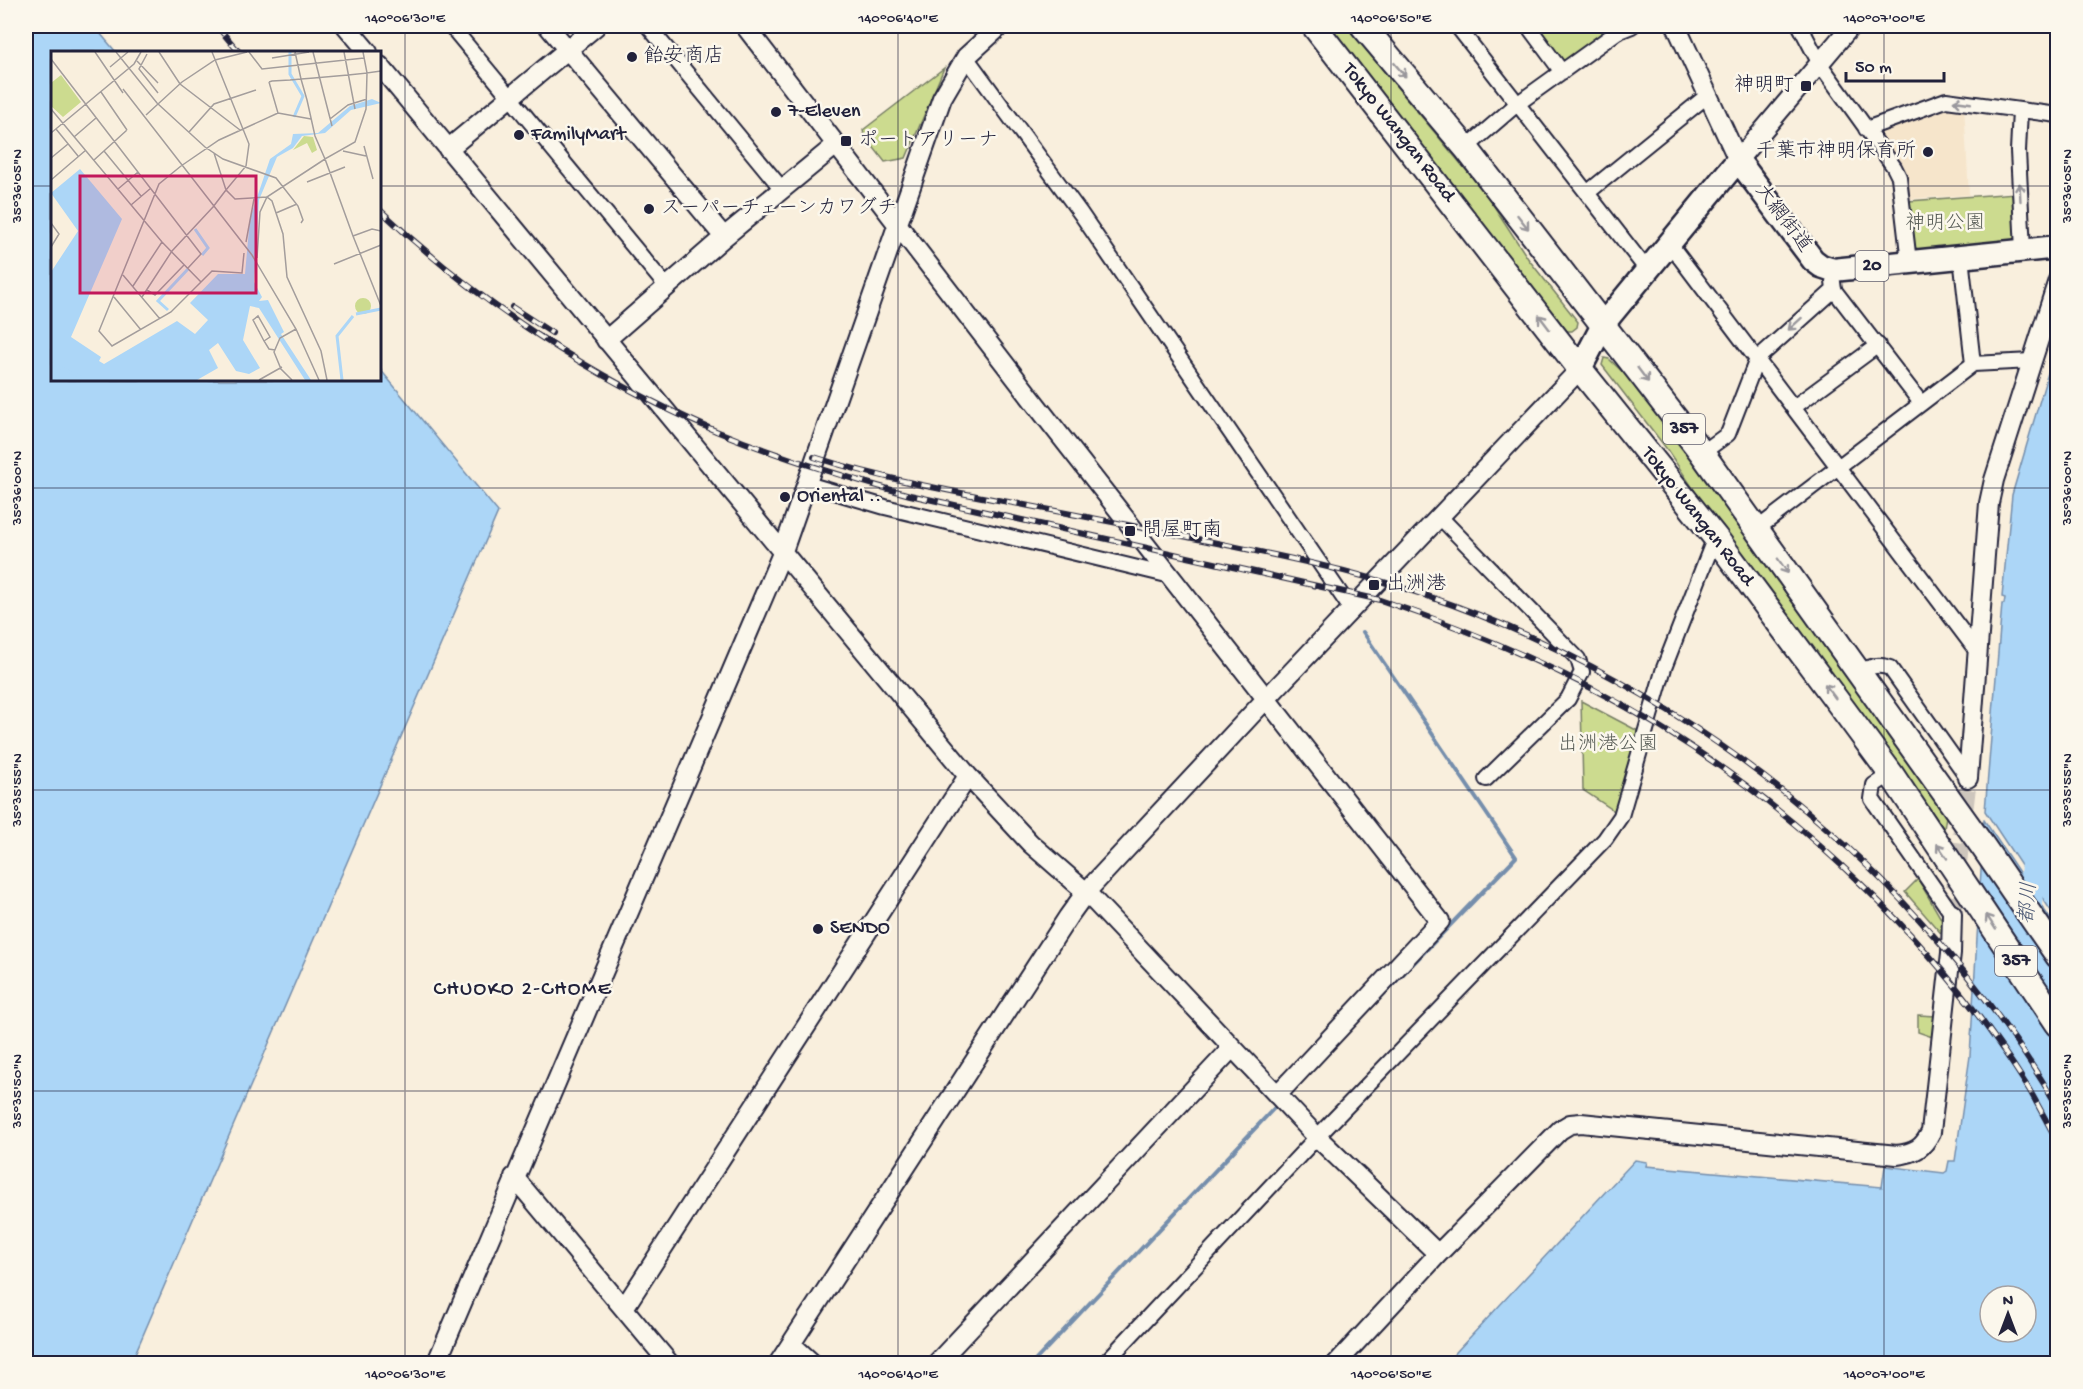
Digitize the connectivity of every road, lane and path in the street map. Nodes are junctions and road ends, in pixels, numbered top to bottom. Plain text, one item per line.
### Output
1 (346, 26) edge
2 (451, 26) edge
3 (548, 26) edge
4 (596, 26) edge
5 (648, 26) edge
6 (745, 26) edge
7 (1000, 26) edge
8 (1314, 26) edge
9 (1363, 26) edge
10 (1457, 26) edge
11 (1528, 26) edge
12 (1632, 26) edge
13 (1676, 26) edge
14 (1800, 26) edge
15 (1851, 26) edge
16 (1614, 29) edge
17 (568, 50) junction
18 (367, 51) edge
19 (966, 57) junction
20 (1820, 64) junction
21 (381, 67) edge
22 (1562, 72) junction
23 (1708, 95) junction
24 (511, 97) junction
25 (1517, 104) junction
26 (2020, 110) junction
27 (2058, 115) edge
28 (1866, 129) junction
29 (836, 145) junction
30 (1466, 148) junction
31 (448, 149) junction
32 (1738, 160) junction
33 (782, 189) junction
34 (1587, 194) junction
35 (898, 226) junction
36 (724, 237) junction
37 (1669, 243) junction
38 (2058, 247) edge
39 (2024, 250) junction
40 (1961, 257) junction
41 (1909, 262) junction
42 (1647, 270) junction
43 (1833, 280) junction
44 (2058, 280) edge
45 (666, 286) junction
46 (1604, 323) junction
47 (606, 340) junction
48 (1878, 345) junction
49 (1757, 359) junction
50 (2032, 361) junction
51 (1973, 364) junction
52 (1580, 369) junction
53 (1921, 403) junction
54 (1794, 407) junction
55 (1702, 453) junction
56 (1837, 466) junction
57 (807, 484) junction
58 (1440, 518) junction
59 (1757, 529) junction
60 (1715, 537) junction
61 (783, 551) junction
62 (1171, 576) junction
63 (1351, 609) junction
64 (1976, 650) junction
65 (1858, 672) junction
66 (1266, 699) junction
67 (1891, 774) junction
68 (968, 776) junction
69 (1968, 778) joint
70 (1486, 779) dead end
71 (1086, 892) junction
72 (1952, 914) joint
73 (2054, 947) edge
74 (2058, 1023) edge
75 (1232, 1048) junction
76 (1281, 1099) junction
77 (1317, 1137) junction
78 (514, 1177) junction
79 (1438, 1254) junction
80 (624, 1308) junction
81 (790, 1344) junction
82 (436, 1364) edge
83 (670, 1364) edge
84 (778, 1364) edge
85 (813, 1364) edge
86 (936, 1364) edge
87 (1104, 1364) edge
88 (1336, 1364) edge

1 - 18 street
2 - 24 street
3 - 17 street
4 - 17 street
5 - 33 street
6 - 29 street
7 - 19 street
52 -> 8 highway, Tokyo Wangan Road / 357
9 -> 30 highway, Tokyo Wangan Road / 357
10 - 25 street
11 - 22 street
12 - 16 street
13 - 23 street
14 - 20 street
15 - 20 street
16 - 22 street
17 - 24 street
17 - 36 street
19 - 35 street
19 - 63 street
20 - 28 street
20 - 32 street
21 - 31 street
22 - 25 street
23 - 32 street
23 - 34 street
24 - 31 street
24 - 45 street
25 - 30 street
25 - 34 street
26 - 27 street
26 -> 28 street
39 -> 26 street
28 - 41 street
29 - 33 street
29 - 35 street
30 -> 46 highway, Tokyo Wangan Road / 357
31 - 47 street
32 - 37 main road
32 - 43 main road, 大網街道 / 20
33 - 36 street
34 - 42 street
35 - 57 street
35 - 62 street
36 - 45 street
37 - 42 main road
37 - 49 street
38 - 39 main road, 20
39 - 40 main road, 20
40 - 41 main road, 20
40 - 51 street
41 - 43 main road, 20
42 - 46 main road
43 - 48 street
43 -> 49 street
44 - 50 street
45 - 47 street
46 - 52 main road
46 -> 55 highway, Tokyo Wangan Road / 357
47 - 61 street
48 - 53 street
48 - 54 street
49 - 54 street
49 - 55 street
50 - 51 street
50 - 64 street
51 - 53 street
52 - 58 street
52 - 60 highway, Tokyo Wangan Road / 357
53 - 56 street
54 - 56 street
55 - 59 highway, Tokyo Wangan Road / 357
56 - 59 street
56 - 64 street
57 - 61 street
57 - 62 street
58 - 63 street
58 - 70 street
59 -> 65 highway, Tokyo Wangan Road / 357
67 -> 60 highway, Tokyo Wangan Road / 357
60 - 77 street
61 - 68 street
61 - 78 street
62 - 66 street
63 - 66 street
64 - 69 street
65 - 69 street
65 - 73 highway, Tokyo Wangan Road / 357
66 - 71 street
66 - 76 street
67 - 72 street
74 -> 67 highway, Tokyo Wangan Road / 357
68 - 71 street
68 - 80 street
71 - 75 street
71 - 81 street
72 - 79 street
75 - 76 street
75 - 86 street
76 - 77 street
77 - 79 street
77 - 87 street
78 - 80 street
78 - 82 street
79 - 88 street
80 - 83 street
81 - 84 street
81 - 85 street

